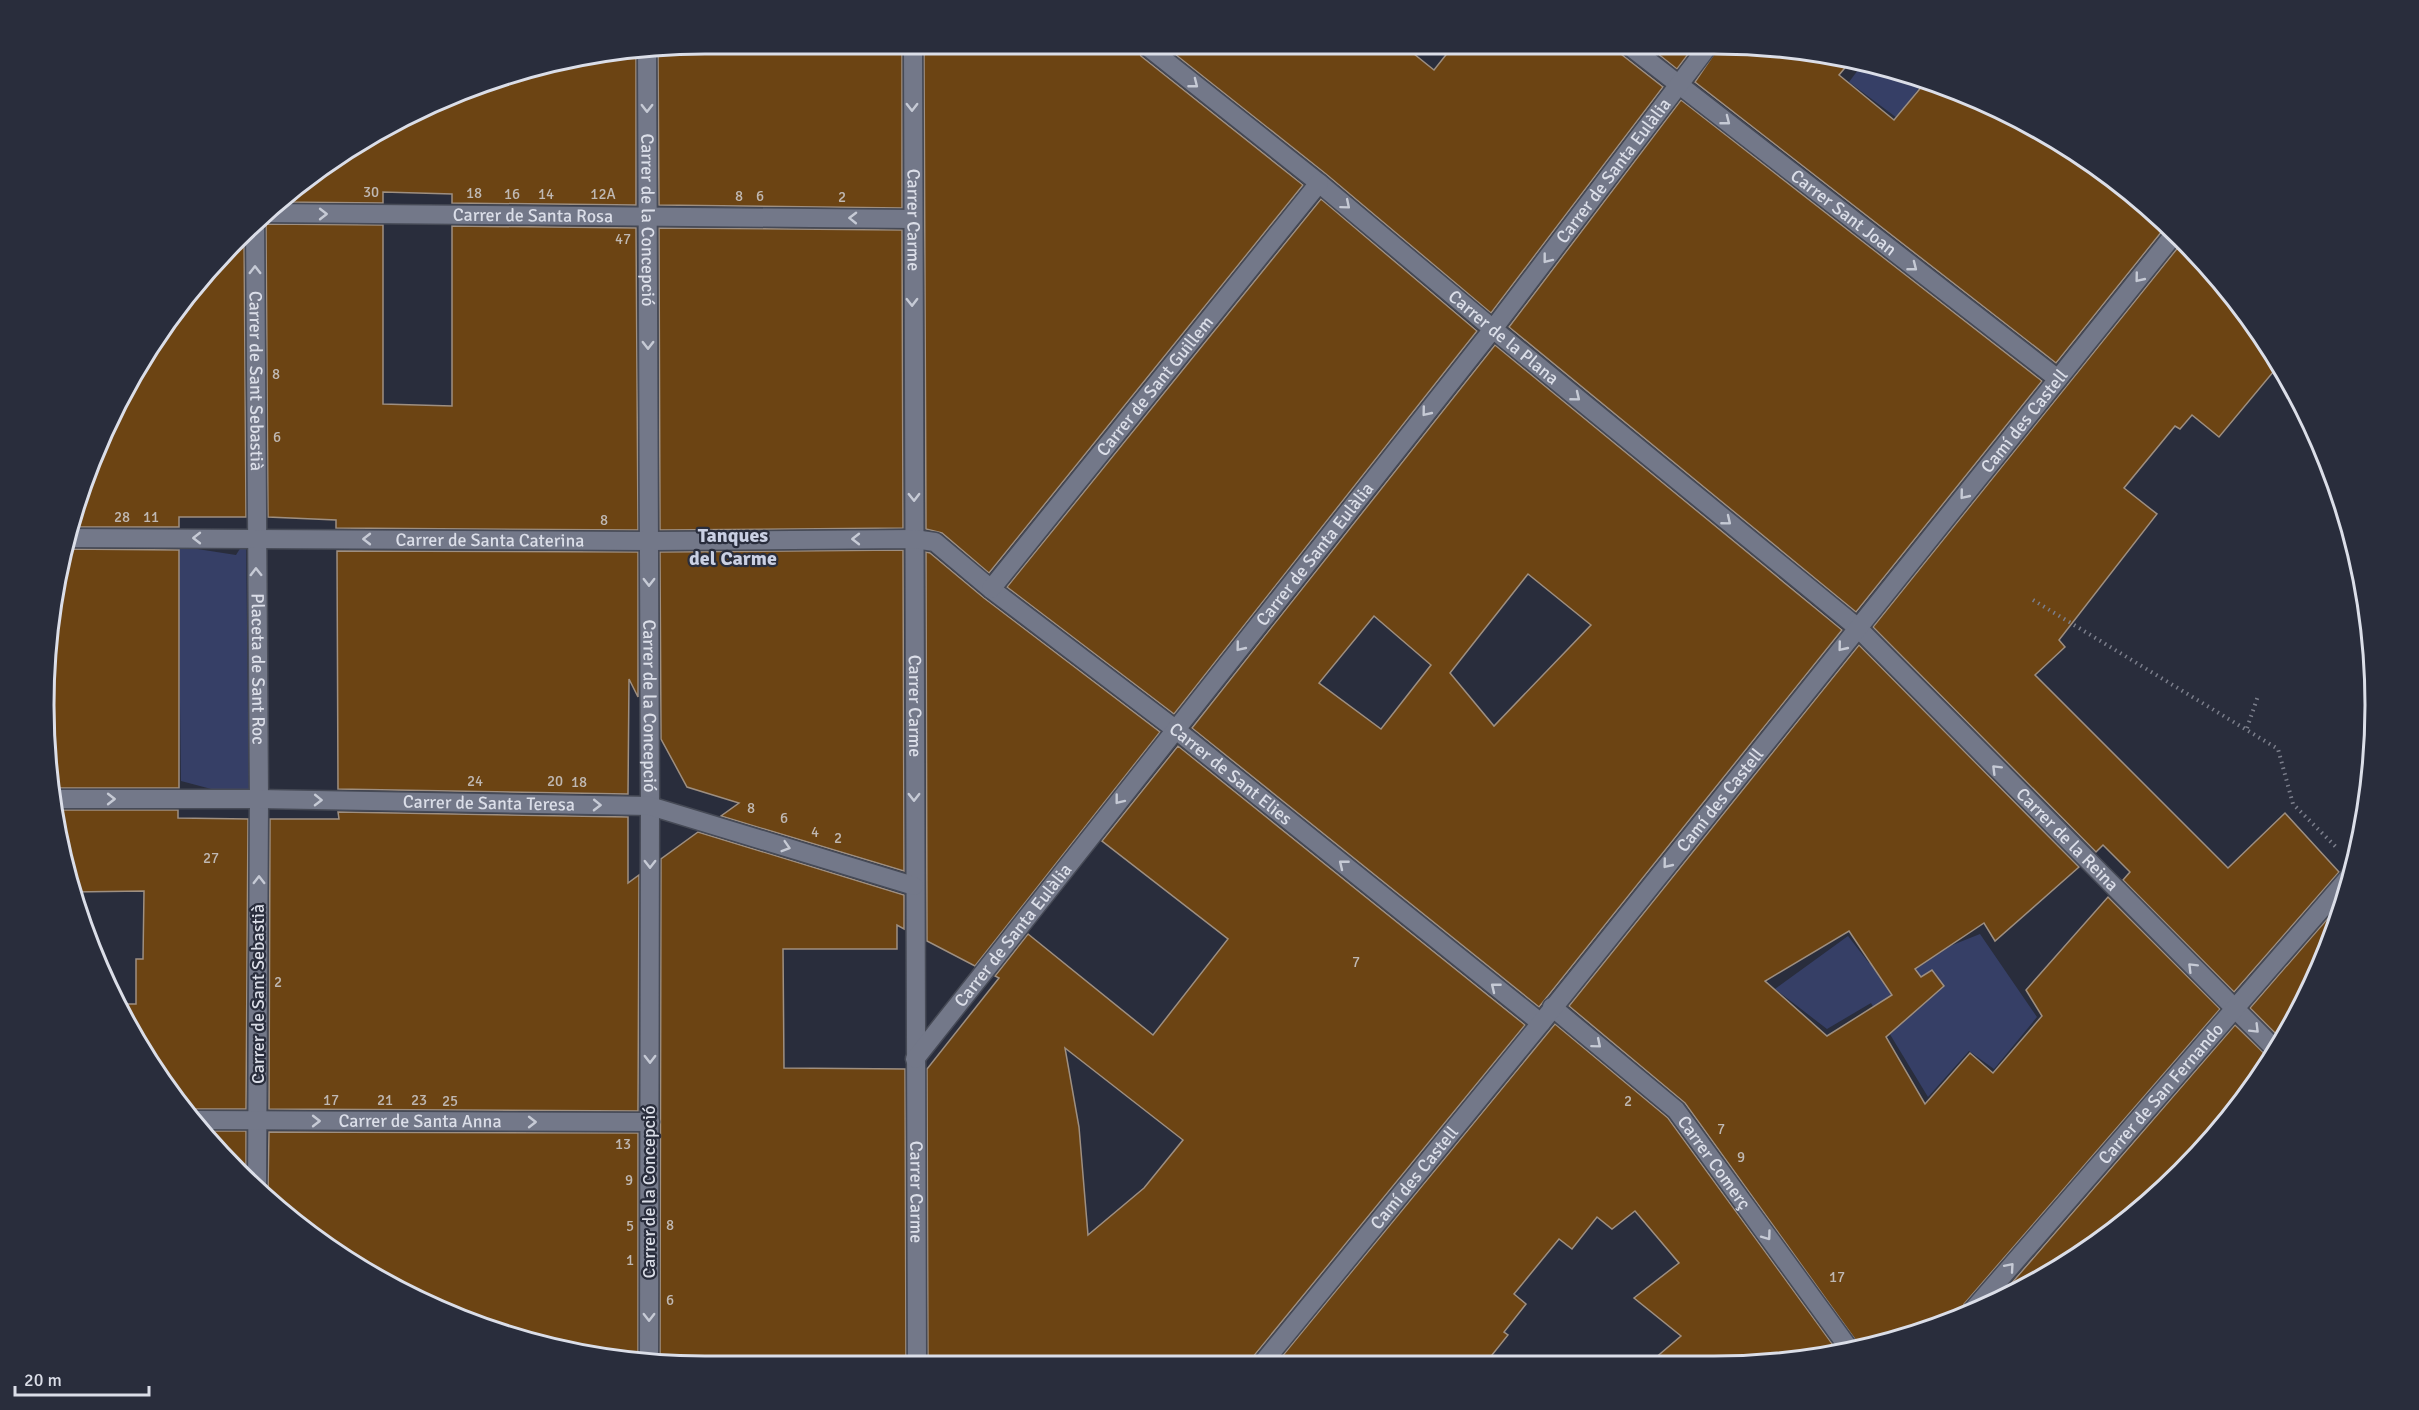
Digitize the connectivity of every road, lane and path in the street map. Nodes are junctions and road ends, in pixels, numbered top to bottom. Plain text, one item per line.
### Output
1 (913, 54) edge
2 (1157, 54) edge
3 (1640, 54) edge
4 (1702, 54) edge
5 (647, 57) edge
6 (1680, 85) junction
7 (1319, 183) junction
8 (280, 213) edge
9 (647, 216) junction
10 (912, 219) junction
11 (255, 236) edge
12 (2169, 240) edge
13 (1492, 329) junction
14 (2058, 379) junction
15 (76, 538) edge
16 (914, 538) junction
17 (255, 539) junction
18 (649, 541) junction
19 (992, 589) junction
20 (2033, 600) dead end
21 (1858, 628) junction
22 (2258, 696) dead end
23 (2247, 728) junction
24 (1174, 729) junction
25 (62, 799) edge
26 (260, 799) junction
27 (650, 806) junction
28 (2338, 849) dead end
29 (914, 886) junction
30 (2338, 890) edge
31 (1552, 1007) junction
32 (2234, 1008) junction
33 (1541, 1023) junction
34 (2270, 1044) edge
35 (915, 1059) junction
36 (205, 1120) edge
37 (258, 1121) junction
38 (650, 1122) junction
39 (257, 1176) edge
40 (1984, 1297) edge
41 (1845, 1342) edge
42 (649, 1353) edge
43 (917, 1356) edge
44 (1268, 1356) edge

1 -> 10 street, Carrer Carme
2 -> 7 street, Carrer de la Plana
3 - 6 street, Carrer Sant Joan
4 - 6 street, Carrer de Santa Eulàlia
5 -> 9 street, Carrer de la Concepció
6 -> 13 street, Carrer de Santa Eulàlia
6 -> 14 street, Carrer Sant Joan
7 -> 13 street, Carrer de la Plana
7 - 19 street, Carrer de Sant Guillem
8 -> 9 street, Carrer de Santa Rosa
10 -> 9 street, Carrer de Santa Rosa
9 -> 18 street, Carrer de la Concepció
10 -> 16 street, Carrer Carme
17 -> 11 street, Carrer de Sant Sebastià
12 -> 14 street, Camí des Castell
13 -> 21 street, Carrer de la Plana
13 -> 24 street, Carrer de Santa Eulàlia
14 -> 21 street, Camí des Castell
17 -> 15 street, Carrer de Santa Caterina
16 -> 18 street, Carrer de Santa Caterina
16 - 19 street, Carrer de Sant Elies
16 -> 29 street, Carrer Carme
18 -> 17 street, Carrer de Santa Caterina
26 -> 17 street, Placeta de Sant Roc
18 -> 27 street, Carrer de la Concepció
19 - 24 street, Carrer de Sant Elies
20 - 23 path
21 -> 31 street, Camí des Castell
32 -> 21 street, Carrer de la Reina
22 - 23 path
23 - 28 path
33 -> 24 street, Carrer de Sant Elies
24 -> 35 street, Carrer de Santa Eulàlia
25 -> 26 street, Carrer de Santa Teresa
26 -> 27 street, Carrer de Santa Teresa
37 -> 26 street, Carrer de Sant Sebastià
27 -> 29 street, Carrer de Santa Teresa
27 -> 38 street, Carrer de la Concepció
29 - 35 street, Carrer Carme
30 - 32 street, Carrer de San Fernando
31 - 33 street, Camí des Castell
31 -> 41 street, Carrer Comerç
32 -> 34 street, Carrer de la Reina
40 -> 32 street, Carrer de San Fernando
33 - 44 street, Camí des Castell
35 - 43 street, Carrer Carme
36 - 37 street, Carrer de Santa Anna
37 -> 38 street, Carrer de Santa Anna
37 - 39 street, Carrer de Sant Sebastià
38 -> 42 street, Carrer de la Concepció

